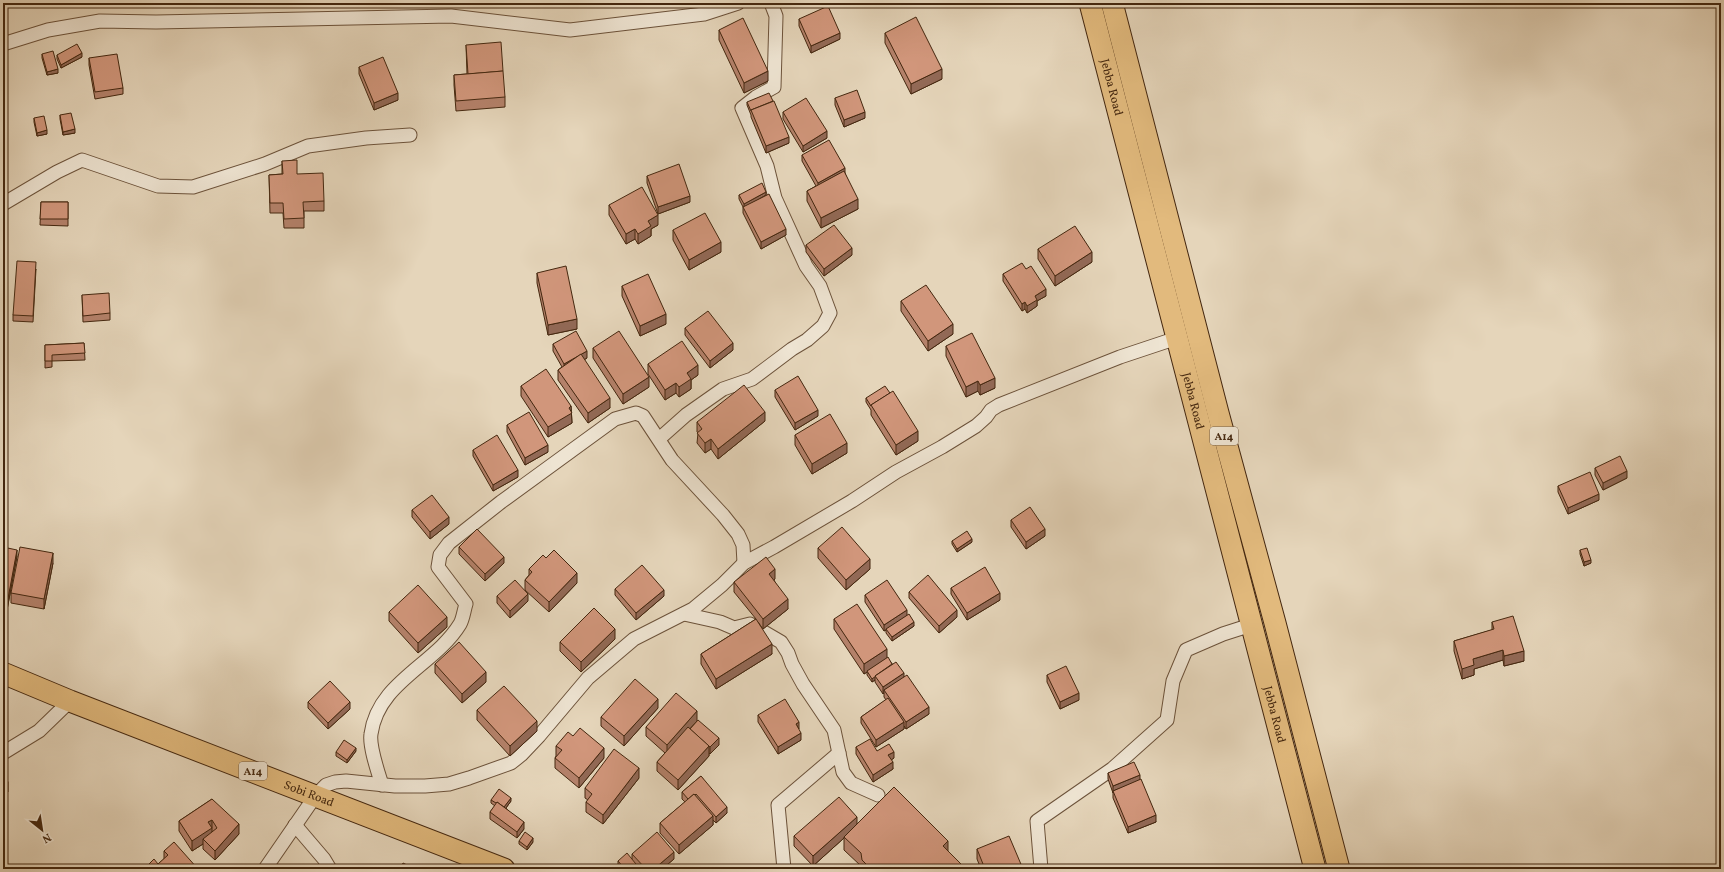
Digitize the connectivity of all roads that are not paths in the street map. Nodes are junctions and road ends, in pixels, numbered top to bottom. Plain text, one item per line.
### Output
1 (738, 3) edge
2 (771, 3) edge
3 (1090, 3) edge
4 (1112, 3) edge
5 (3, 44) edge
6 (410, 135) dead end
7 (3, 204) edge
8 (1177, 338) junction
9 (659, 439) junction
10 (744, 563) junction
11 (684, 614) junction
12 (1251, 625) junction
13 (3, 673) edge
14 (70, 701) junction
15 (3, 753) edge
16 (839, 753) junction
17 (382, 785) junction
18 (316, 795) junction
19 (878, 796) dead end
20 (295, 825) junction
21 (265, 869) edge
22 (330, 869) edge
23 (504, 869) edge
24 (784, 869) edge
25 (1041, 869) edge
26 (1315, 869) edge
27 (1340, 869) edge

1 - 5 street
2 - 9 street
3 - 8 highway, Jebba Road / A14
4 - 27 highway, A14
6 - 7 street
8 - 10 street
8 - 12 highway, Jebba Road / A14
9 - 10 street
9 - 17 street
10 - 11 street
11 - 16 street
11 - 17 street
12 - 25 street
12 - 26 highway, Jebba Road / A14
13 - 14 highway, Sobi Road / A14
14 - 15 street
14 - 18 highway, Sobi Road / A14
16 - 19 street
16 - 24 street
17 - 18 street
18 - 20 street
18 - 23 highway, Sobi Road / A14
20 - 21 street
20 - 22 street

